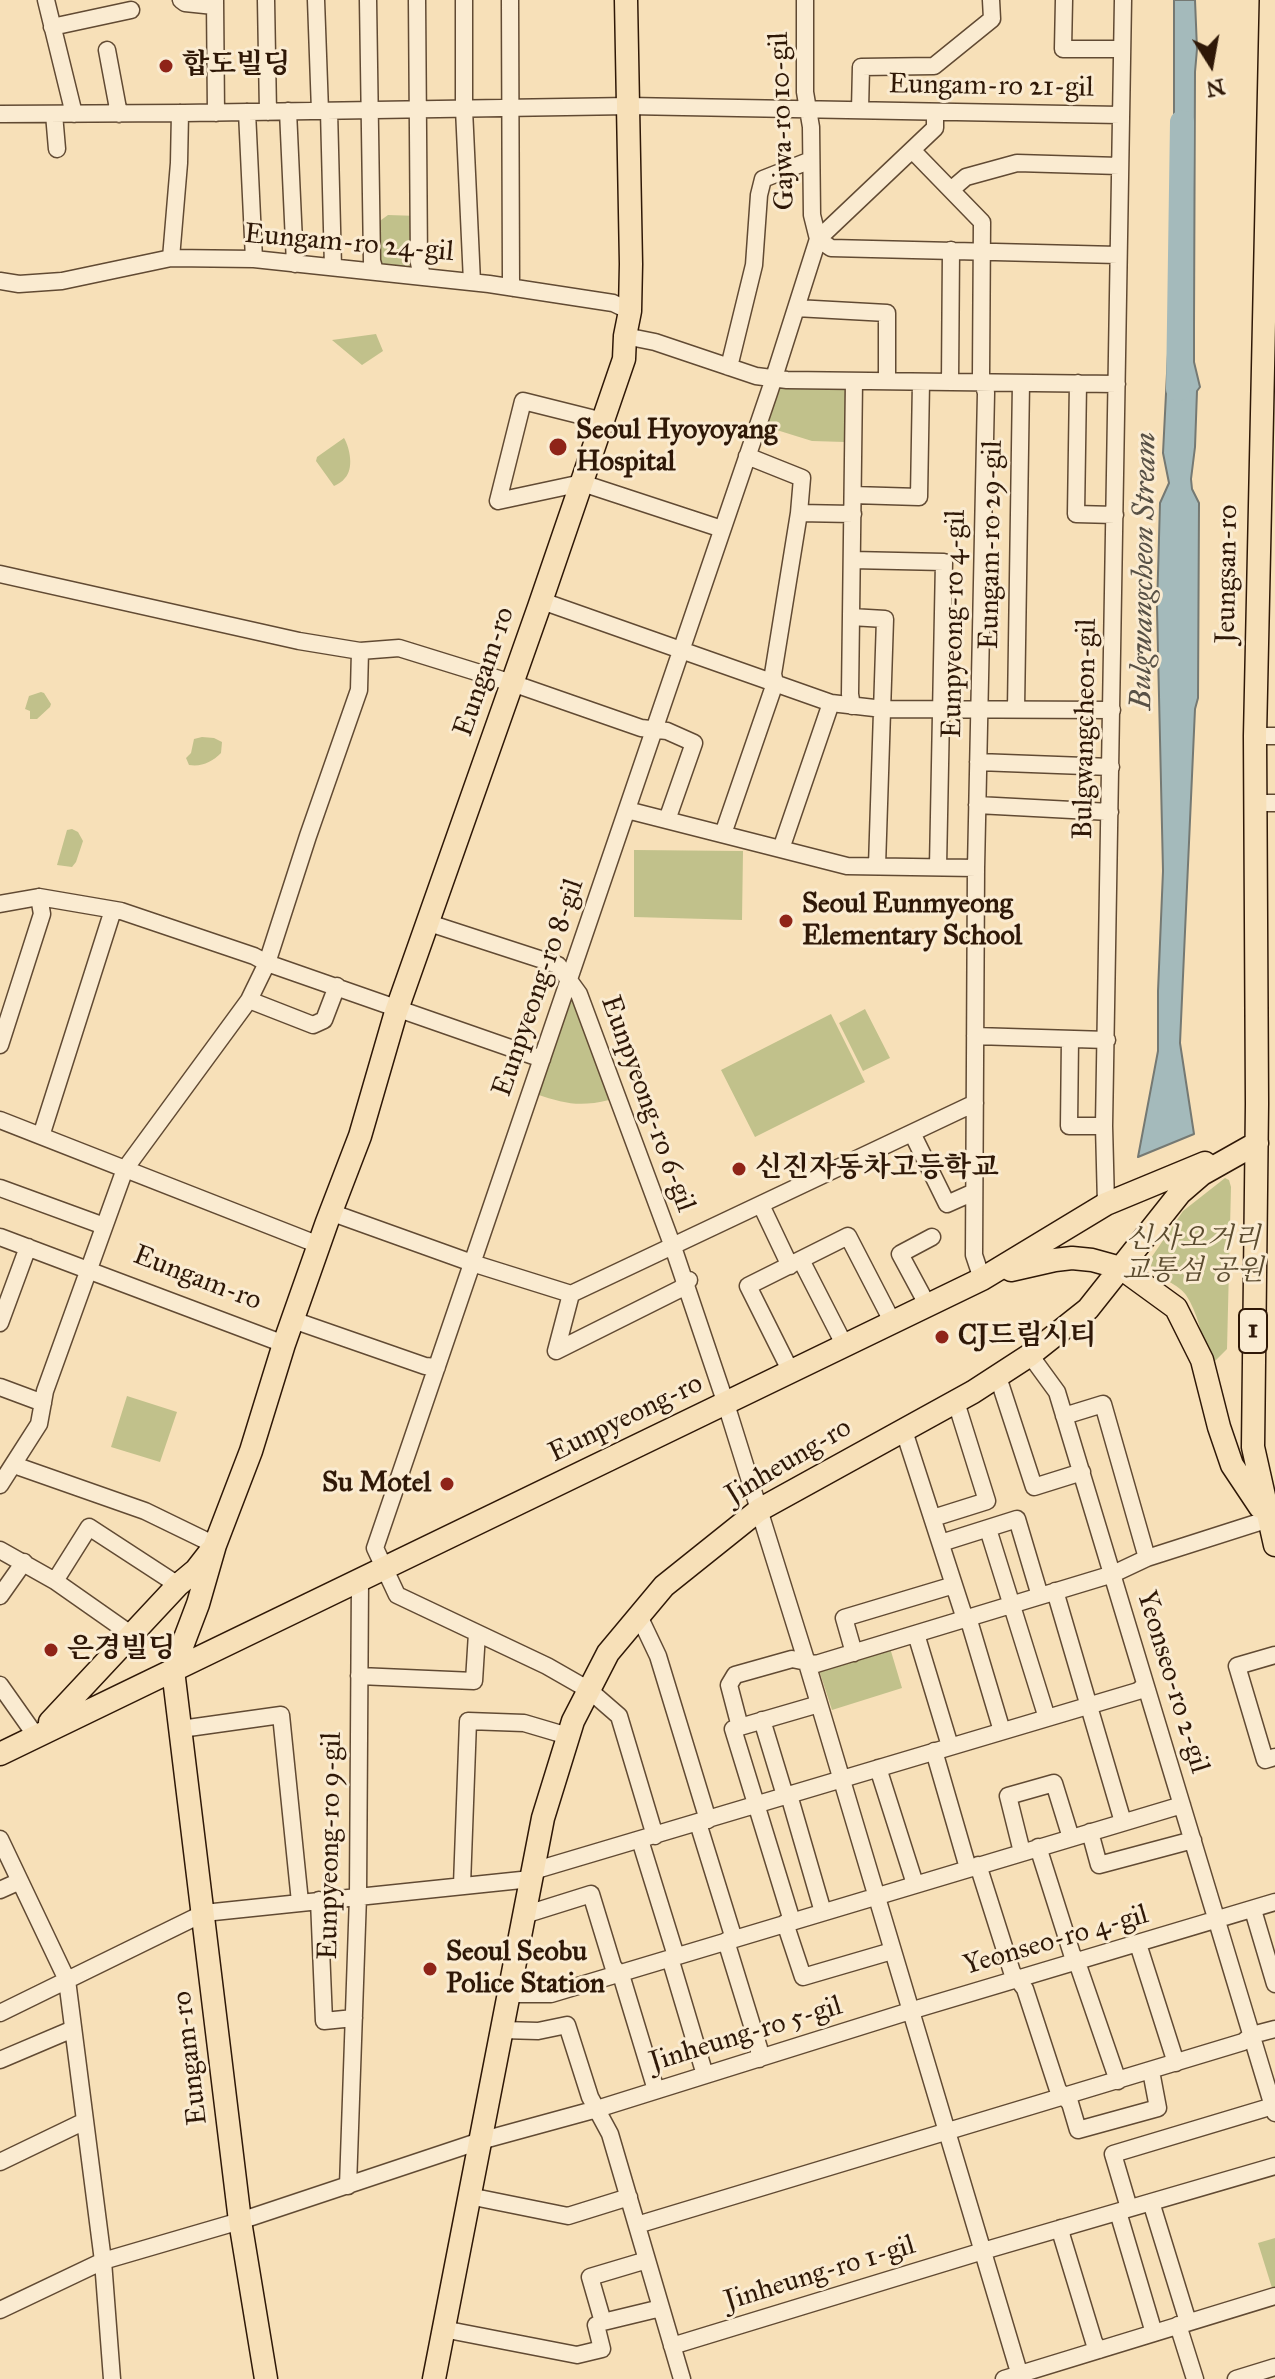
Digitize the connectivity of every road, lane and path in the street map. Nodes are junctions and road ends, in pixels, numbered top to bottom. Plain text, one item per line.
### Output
1 (46, 0) edge
2 (181, 0) edge
3 (266, 0) edge
4 (316, 0) edge
5 (368, 0) edge
6 (417, 0) edge
7 (464, 0) edge
8 (510, 0) edge
9 (626, 0) edge
10 (805, 0) edge
11 (991, 0) edge
12 (1064, 0) edge
13 (1123, 0) edge
14 (1271, 0) edge
15 (215, 3) edge
16 (131, 10) dead end
17 (52, 27) junction
18 (1122, 49) junction
19 (107, 50) dead end
20 (629, 106) junction
21 (511, 108) junction
22 (420, 109) junction
23 (464, 109) junction
24 (808, 109) junction
25 (369, 110) junction
26 (860, 110) junction
27 (288, 111) junction
28 (324, 111) junction
29 (247, 112) junction
30 (268, 112) junction
31 (935, 112) junction
32 (180, 113) junction
33 (216, 113) junction
34 (0, 114) edge
35 (54, 114) junction
36 (74, 114) junction
37 (119, 114) junction
38 (1120, 115) junction
39 (1271, 118) edge
40 (57, 149) dead end
41 (912, 150) junction
42 (811, 160) junction
43 (1119, 166) junction
44 (1271, 170) edge
45 (952, 189) junction
46 (818, 239) junction
47 (951, 250) junction
48 (983, 251) junction
49 (1118, 255) junction
50 (171, 258) junction
51 (254, 259) junction
52 (295, 264) junction
53 (333, 267) junction
54 (375, 271) junction
55 (422, 276) junction
56 (0, 281) edge
57 (472, 282) junction
58 (514, 288) junction
59 (796, 308) junction
60 (630, 311) junction
61 (625, 336) junction
62 (1269, 346) edge
63 (729, 367) junction
64 (773, 378) junction
65 (854, 381) junction
66 (887, 381) junction
67 (921, 382) junction
68 (950, 382) junction
69 (983, 382) junction
70 (1021, 383) junction
71 (1078, 383) junction
72 (1117, 384) junction
73 (1268, 404) edge
74 (603, 421) junction
75 (747, 456) junction
76 (582, 483) junction
77 (853, 495) junction
78 (799, 513) junction
79 (853, 514) junction
80 (1115, 515) junction
81 (722, 529) junction
82 (852, 560) junction
83 (0, 574) edge
84 (542, 601) junction
85 (851, 617) junction
86 (681, 650) junction
87 (360, 651) junction
88 (512, 683) junction
89 (775, 683) junction
90 (831, 703) junction
91 (852, 706) junction
92 (943, 708) junction
93 (979, 708) junction
94 (883, 709) junction
95 (1016, 709) junction
96 (1112, 710) junction
97 (654, 730) junction
98 (1265, 736) edge
99 (978, 762) junction
100 (1111, 767) junction
101 (1265, 803) edge
102 (977, 805) junction
103 (627, 810) junction
104 (1110, 812) junction
105 (667, 820) junction
106 (723, 834) junction
107 (781, 849) junction
108 (877, 866) junction
109 (938, 867) junction
110 (976, 868) junction
111 (39, 897) junction
112 (0, 904) edge
113 (113, 910) junction
114 (429, 923) junction
115 (1266, 950) edge
116 (267, 963) junction
117 (569, 981) junction
118 (337, 986) junction
119 (249, 1000) junction
120 (398, 1008) junction
121 (975, 1036) junction
122 (1070, 1039) junction
123 (1107, 1040) junction
124 (0, 1045) edge
125 (542, 1059) junction
126 (975, 1103) junction
127 (0, 1120) edge
128 (1104, 1126) junction
129 (912, 1133) junction
130 (41, 1136) junction
131 (1266, 1139) edge
132 (125, 1169) junction
133 (0, 1188) edge
134 (974, 1192) junction
135 (1106, 1204) junction
136 (761, 1205) junction
137 (330, 1212) junction
138 (104, 1226) junction
139 (0, 1237) edge
140 (932, 1237) dead end
141 (319, 1245) junction
142 (28, 1247) junction
143 (673, 1247) junction
144 (472, 1263) junction
145 (796, 1263) junction
146 (1121, 1268) junction
147 (89, 1269) junction
148 (982, 1279) junction
149 (688, 1282) junction
150 (571, 1294) junction
151 (928, 1306) junction
152 (293, 1320) junction
153 (0, 1323) edge
154 (893, 1323) junction
155 (284, 1344) junction
156 (845, 1346) junction
157 (1030, 1355) junction
158 (437, 1367) junction
159 (791, 1372) junction
160 (998, 1377) junction
161 (0, 1387) edge
162 (956, 1402) junction
163 (43, 1403) junction
164 (726, 1404) junction
165 (1064, 1416) junction
166 (904, 1431) junction
167 (14, 1465) junction
168 (1082, 1472) junction
169 (0, 1485) edge
170 (759, 1510) junction
171 (1271, 1517) edge
172 (933, 1518) junction
173 (988, 1529) junction
174 (941, 1543) junction
175 (215, 1545) junction
176 (1275, 1545) edge
177 (0, 1550) edge
178 (1147, 1558) junction
179 (24, 1562) junction
180 (386, 1568) junction
181 (1113, 1574) junction
182 (360, 1580) junction
183 (55, 1581) junction
184 (178, 1585) junction
185 (954, 1585) junction
186 (1048, 1594) junction
187 (0, 1596) edge
188 (1012, 1604) junction
189 (639, 1616) junction
190 (965, 1619) junction
191 (477, 1633) junction
192 (916, 1634) junction
193 (132, 1635) junction
194 (854, 1653) junction
195 (1275, 1655) edge
196 (806, 1660) junction
197 (173, 1670) junction
198 (359, 1676) junction
199 (0, 1685) edge
200 (1145, 1685) junction
201 (589, 1690) junction
202 (819, 1704) junction
203 (1089, 1706) junction
204 (1047, 1718) junction
205 (762, 1720) junction
206 (740, 1727) junction
207 (181, 1729) junction
208 (1002, 1731) junction
209 (36, 1736) junction
210 (568, 1736) junction
211 (942, 1749) junction
212 (0, 1754) edge
213 (1270, 1759) edge
214 (878, 1768) junction
215 (841, 1778) junction
216 (787, 1796) junction
217 (756, 1805) junction
218 (1182, 1805) junction
219 (703, 1821) junction
220 (1123, 1822) junction
221 (1090, 1832) junction
222 (647, 1838) junction
223 (1071, 1838) junction
224 (0, 1839) edge
225 (1193, 1840) junction
226 (1030, 1850) junction
227 (973, 1866) junction
228 (532, 1875) junction
229 (20, 1881) junction
230 (915, 1884) junction
231 (462, 1885) junction
232 (0, 1890) edge
233 (358, 1896) junction
234 (876, 1896) junction
235 (319, 1900) junction
236 (300, 1902) junction
237 (1275, 1902) edge
238 (1253, 1910) junction
239 (823, 1912) junction
240 (204, 1913) junction
241 (524, 1915) junction
242 (1217, 1920) junction
243 (789, 1922) junction
244 (730, 1940) junction
245 (1138, 1944) junction
246 (892, 1951) junction
247 (673, 1957) junction
248 (1077, 1962) junction
249 (619, 1973) junction
250 (1019, 1979) junction
251 (67, 1980) junction
252 (1275, 1984) edge
253 (509, 1994) junction
254 (910, 2011) junction
255 (0, 2013) edge
256 (354, 2018) junction
257 (73, 2029) junction
258 (1275, 2029) edge
259 (502, 2030) junction
260 (1252, 2035) junction
261 (759, 2059) junction
262 (0, 2060) edge
263 (1176, 2063) junction
264 (1151, 2071) junction
265 (705, 2075) junction
266 (1118, 2081) junction
267 (656, 2090) junction
268 (1066, 2097) junction
269 (597, 2109) junction
270 (1274, 2110) edge
271 (85, 2121) junction
272 (947, 2133) junction
273 (480, 2141) junction
274 (0, 2162) edge
275 (1275, 2166) edge
276 (342, 2188) junction
277 (469, 2196) junction
278 (629, 2197) junction
279 (1151, 2202) junction
280 (1124, 2210) junction
281 (240, 2221) junction
282 (637, 2225) junction
283 (1061, 2228) junction
284 (983, 2251) junction
285 (647, 2260) junction
286 (103, 2261) junction
287 (1275, 2296) edge
288 (5, 2308) edge
289 (661, 2308) junction
290 (603, 2322) junction
291 (1183, 2324) junction
292 (443, 2329) junction
293 (1154, 2333) junction
294 (672, 2346) junction
295 (1099, 2350) junction
296 (1275, 2367) edge
297 (1015, 2377) edge
298 (112, 2379) edge
299 (266, 2379) edge
300 (434, 2379) edge
301 (682, 2379) edge
302 (1195, 2379) edge
303 (1236, 2379) edge

1 - 17 street
2 - 15 street
3 - 30 street
4 - 28 street
5 - 25 street
6 - 22 street
7 - 23 street
8 - 21 street
9 - 20 main road, Eungam-ro
10 - 24 street, Gajwa-ro 10-gil
11 - 26 street, Eungam-ro 21-gil
12 - 18 street
13 - 18 street, Bulgwangcheon-gil
14 - 39 main road, Jeungsan-ro / 1
15 - 33 street
16 - 17 street
17 - 36 street
18 - 38 street, Bulgwangcheon-gil
19 - 37 street
20 - 21 street, Eungam-ro 21-gil
20 - 24 street, Eungam-ro 21-gil
20 - 60 main road, Eungam-ro
21 - 23 street, Eungam-ro 21-gil
21 - 58 street
22 - 23 street, Eungam-ro 21-gil
22 - 25 street, Eungam-ro 21-gil
22 - 55 street
23 - 57 street
24 - 26 street, Eungam-ro 21-gil
24 - 42 street, Gajwa-ro 10-gil
25 - 28 street, Eungam-ro 21-gil
25 - 54 street
26 - 31 street, Eungam-ro 21-gil
27 - 28 street, Eungam-ro 21-gil
27 - 30 street, Eungam-ro 21-gil
27 - 52 street
28 - 53 street
29 - 30 street, Eungam-ro 21-gil
29 - 33 street, Eungam-ro 21-gil
29 - 51 street
31 - 38 street, Eungam-ro 21-gil
31 - 41 street
32 - 33 street, Eungam-ro 21-gil
32 - 37 street, Eungam-ro 21-gil
32 - 50 street
34 - 35 street, Eungam-ro 21-gil
35 - 36 street, Eungam-ro 21-gil
35 - 40 street
36 - 37 street, Eungam-ro 21-gil
38 - 43 street, Bulgwangcheon-gil
39 - 44 main road, Jeungsan-ro / 1
41 - 45 street, Eunpyeong-ro 4-gil
41 - 46 street
42 - 46 street, Gajwa-ro 10-gil
42 - 63 street
43 - 45 street
43 - 49 street, Bulgwangcheon-gil
44 - 62 main road, Jeungsan-ro / 1
45 - 48 street, Eunpyeong-ro 4-gil
46 - 47 street
46 - 59 street, Eunpyeong-ro 8-gil
47 - 48 street
47 - 68 street
48 - 49 street
48 - 69 street, Eunpyeong-ro 4-gil
49 - 72 street, Bulgwangcheon-gil
50 - 51 street, Eungam-ro 24-gil
50 - 56 street, Eungam-ro 24-gil
51 - 52 street, Eungam-ro 24-gil
52 - 53 street, Eungam-ro 24-gil
53 - 54 street, Eungam-ro 24-gil
54 - 55 street, Eungam-ro 24-gil
55 - 57 street, Eungam-ro 24-gil
57 - 58 street, Eungam-ro 24-gil
58 - 60 street, Eungam-ro 24-gil
59 - 64 street, Eunpyeong-ro 8-gil
59 - 66 street
60 - 61 main road, Eungam-ro
61 - 63 street
61 - 74 main road, Eungam-ro
62 - 73 main road, Jeungsan-ro / 1
63 - 64 street
64 - 65 street
64 - 75 street, Eunpyeong-ro 8-gil
65 - 66 street
65 - 77 street
66 - 67 street
67 - 68 street
67 - 77 street
68 - 69 street
69 - 70 street
69 - 93 street, Eunpyeong-ro 4-gil
70 - 71 street
70 - 95 street, Eungam-ro 29-gil
71 - 72 street
71 - 80 street
72 - 80 street, Bulgwangcheon-gil
73 - 98 main road, Jeungsan-ro / 1
74 - 76 main road, Eungam-ro
74 - 76 street
75 - 78 street
75 - 81 street, Eunpyeong-ro 8-gil
76 - 81 street
76 - 84 main road, Eungam-ro
77 - 79 street
78 - 79 street
78 - 89 street
79 - 82 street
80 - 96 street, Bulgwangcheon-gil
81 - 86 street, Eunpyeong-ro 8-gil
82 - 85 street
82 - 92 street, Eungam-ro 29-gil
83 - 87 street
84 - 86 street
84 - 88 main road, Eungam-ro
85 - 91 street
85 - 94 street
86 - 89 street
86 - 97 street, Eunpyeong-ro 8-gil
87 - 88 street
87 - 116 street
88 - 97 street
88 - 114 main road, Eungam-ro
89 - 90 street
89 - 106 street
90 - 91 street
90 - 107 street
91 - 94 street
92 - 93 street
92 - 94 street
92 - 109 street, Eungam-ro 29-gil
93 - 95 street
93 - 99 street, Eunpyeong-ro 4-gil
94 - 108 street
95 - 96 street
96 - 100 street, Bulgwangcheon-gil
97 - 103 street, Eunpyeong-ro 8-gil
97 - 105 street
98 - 101 main road, Jeungsan-ro / 1
99 - 100 street
99 - 102 street, Eunpyeong-ro 4-gil
100 - 104 street, Bulgwangcheon-gil
101 - 115 main road, Jeungsan-ro / 1
102 - 104 street
102 - 110 street, Eunpyeong-ro 4-gil
103 - 105 street
103 - 117 street, Eunpyeong-ro 8-gil
104 - 123 street, Bulgwangcheon-gil
105 - 106 street
106 - 107 street
107 - 108 street
108 - 109 street
109 - 110 street
110 - 121 street, Eunpyeong-ro 4-gil
111 - 112 street
111 - 113 street
111 - 124 street
113 - 116 street
113 - 130 street
114 - 117 street
114 - 120 main road, Eungam-ro
115 - 131 main road, Jeungsan-ro / 1
116 - 118 street
116 - 119 street
117 - 125 street, Eunpyeong-ro 8-gil
117 - 143 street, Eunpyeong-ro 6-gil
118 - 119 street
118 - 120 street
119 - 132 street
120 - 125 street
120 - 137 main road, Eungam-ro
121 - 122 street
121 - 126 street, Eunpyeong-ro 4-gil
122 - 123 street
122 - 128 street
123 - 128 street, Bulgwangcheon-gil
125 - 144 street, Eunpyeong-ro 8-gil
126 - 129 street
126 - 134 street, Eunpyeong-ro 4-gil
127 - 130 street
128 - 135 street, Bulgwangcheon-gil
129 - 134 street
129 - 136 street, Eunpyeong-ro 6-gil
130 - 132 street
131 - 135 main road, Eunpyeong-ro
131 - 146 main road, Jinheung-ro
131 - 171 main road, 1
132 - 138 street
132 - 141 street
133 - 138 street
134 - 148 street, Eunpyeong-ro 4-gil
135 - 148 main road, Eunpyeong-ro
136 - 143 street, Eunpyeong-ro 6-gil
136 - 145 street
137 - 141 main road, Eungam-ro
137 - 144 street
138 - 147 street
139 - 142 street, Eungam-ro
140 - 151 street
141 - 152 main road, Eungam-ro
142 - 147 street, Eungam-ro
142 - 153 street
143 - 149 street, Eunpyeong-ro 6-gil
143 - 150 street, Eunpyeong-ro 6-gil
144 - 150 street
144 - 158 street, Eunpyeong-ro 8-gil
145 - 154 street
145 - 156 street
145 - 159 street
146 - 148 main road
146 - 157 main road, Jinheung-ro
146 - 171 main road
147 - 155 street, Eungam-ro
147 - 163 street
148 - 151 main road, Eunpyeong-ro
149 - 150 street
149 - 164 street, Eunpyeong-ro 6-gil
151 - 154 main road, Eunpyeong-ro
152 - 155 main road, Eungam-ro
152 - 158 street
154 - 156 main road, Eunpyeong-ro
155 - 175 main road, Eungam-ro
156 - 159 main road, Eunpyeong-ro
157 - 160 main road, Jinheung-ro
157 - 165 street
158 - 180 street, Eunpyeong-ro 8-gil
159 - 164 main road, Eunpyeong-ro
160 - 162 main road, Jinheung-ro
160 - 168 street
161 - 163 street
162 - 166 main road, Jinheung-ro
162 - 172 street
163 - 167 street
164 - 170 street, Eunpyeong-ro 6-gil
164 - 180 main road, Eunpyeong-ro
165 - 168 street
165 - 178 street, Yeonseo-ro 2-gil
166 - 170 main road, Jinheung-ro
166 - 172 street
167 - 169 street
167 - 175 street
168 - 181 street, Yeonseo-ro 2-gil
170 - 189 main road, Jinheung-ro
170 - 196 street
171 - 176 main road, 1
171 - 178 street, Yeonseo-ro 2-gil
172 - 174 street
173 - 174 street
173 - 186 street
173 - 188 street
174 - 185 street
175 - 184 main road
175 - 197 main road, Eungam-ro
177 - 179 street
178 - 181 street, Yeonseo-ro 2-gil
179 - 183 street
179 - 187 street
180 - 182 main road, Eunpyeong-ro
180 - 191 street
181 - 186 street, Yeonseo-ro 2-gil
181 - 200 street, Yeonseo-ro 2-gil
182 - 197 main road, Eunpyeong-ro
182 - 198 street, Eunpyeong-ro 9-gil
183 - 184 street
183 - 193 street
184 - 193 main road
185 - 190 street
185 - 194 street
186 - 188 street, Yeonseo-ro 2-gil
186 - 203 street
188 - 190 street, Yeonseo-ro 2-gil
188 - 204 street
189 - 201 main road, Jinheung-ro
189 - 219 street
190 - 192 street, Yeonseo-ro 2-gil
190 - 208 street
191 - 198 street
191 - 201 street
192 - 194 street, Yeonseo-ro 2-gil
192 - 211 street
193 - 209 main road
194 - 196 street, Yeonseo-ro 2-gil
195 - 213 street
196 - 202 street
196 - 206 street
197 - 207 main road, Eungam-ro
197 - 209 main road, Eunpyeong-ro
198 - 233 street, Eunpyeong-ro 9-gil
199 - 209 street
200 - 203 street
200 - 218 street, Yeonseo-ro 2-gil
201 - 210 main road, Jinheung-ro
201 - 222 street
202 - 205 street
202 - 215 street
203 - 204 street
203 - 220 street
204 - 208 street
205 - 206 street
205 - 216 street
206 - 217 street
207 - 236 street
207 - 240 main road, Eungam-ro
208 - 211 street
209 - 212 main road, Eunpyeong-ro
210 - 228 main road, Jinheung-ro
210 - 231 street
211 - 214 street
211 - 227 street
214 - 215 street
214 - 230 street
215 - 216 street
215 - 234 street
216 - 217 street
216 - 239 street
217 - 219 street
217 - 243 street
218 - 220 street
218 - 225 street
219 - 222 street
219 - 244 street
220 - 221 street
221 - 223 street
221 - 225 street
222 - 228 street
222 - 247 street
223 - 226 street
223 - 226 street
224 - 229 street
225 - 242 street
226 - 227 street
226 - 248 street
227 - 230 street
227 - 250 street
228 - 231 street
228 - 241 main road, Jinheung-ro
229 - 232 street
229 - 251 street
230 - 234 street
231 - 233 street
233 - 235 street
233 - 256 street, Eunpyeong-ro 9-gil
234 - 239 street
234 - 246 street
235 - 236 street
235 - 256 street, Eunpyeong-ro 9-gil
236 - 240 street
237 - 238 street, Yeonseo-ro 4-gil
238 - 242 street, Yeonseo-ro 4-gil
238 - 252 street
239 - 243 street
240 - 251 street
240 - 281 main road, Eungam-ro
241 - 249 street
241 - 253 main road, Jinheung-ro
242 - 245 street, Yeonseo-ro 4-gil
242 - 260 street
243 - 244 street
243 - 246 street
244 - 247 street
244 - 261 street
245 - 248 street, Yeonseo-ro 4-gil
245 - 263 street
246 - 254 street
247 - 249 street
247 - 265 street
248 - 250 street, Yeonseo-ro 4-gil
248 - 266 street
249 - 253 street
249 - 267 street
250 - 254 street, Yeonseo-ro 4-gil
250 - 268 street
251 - 255 street
251 - 257 street
253 - 259 main road, Jinheung-ro
254 - 261 street, Jinheung-ro 5-gil
254 - 272 street
256 - 276 street, Eunpyeong-ro 9-gil
257 - 262 street
257 - 271 street
258 - 260 street
259 - 269 street
259 - 273 main road, Jinheung-ro
260 - 263 street
260 - 270 street
261 - 265 street, Jinheung-ro 5-gil
263 - 264 street
264 - 266 street
264 - 268 street
265 - 267 street, Jinheung-ro 5-gil
266 - 268 street
267 - 269 street, Jinheung-ro 5-gil
268 - 272 street
269 - 273 street, Jinheung-ro 5-gil
269 - 278 street
270 - 280 street
271 - 274 street
271 - 286 street
272 - 282 street
272 - 284 street
273 - 276 street
273 - 277 main road, Jinheung-ro
275 - 279 street, Jinheung-ro 1-gil
276 - 281 street
277 - 278 street
277 - 292 main road, Jinheung-ro
278 - 282 street
279 - 280 street, Jinheung-ro 1-gil
279 - 291 street
280 - 283 street, Jinheung-ro 1-gil
280 - 293 street
281 - 286 street
281 - 299 main road, Eungam-ro
282 - 285 street
283 - 284 street, Jinheung-ro 1-gil
283 - 295 street
284 - 294 street, Jinheung-ro 1-gil
284 - 297 street
285 - 289 street
285 - 290 street
286 - 288 street
286 - 298 street
287 - 291 street
289 - 290 street
289 - 294 street
290 - 292 street
291 - 293 street
291 - 302 street
292 - 300 main road, Jinheung-ro
293 - 295 street
294 - 301 street
295 - 297 street
296 - 303 street

